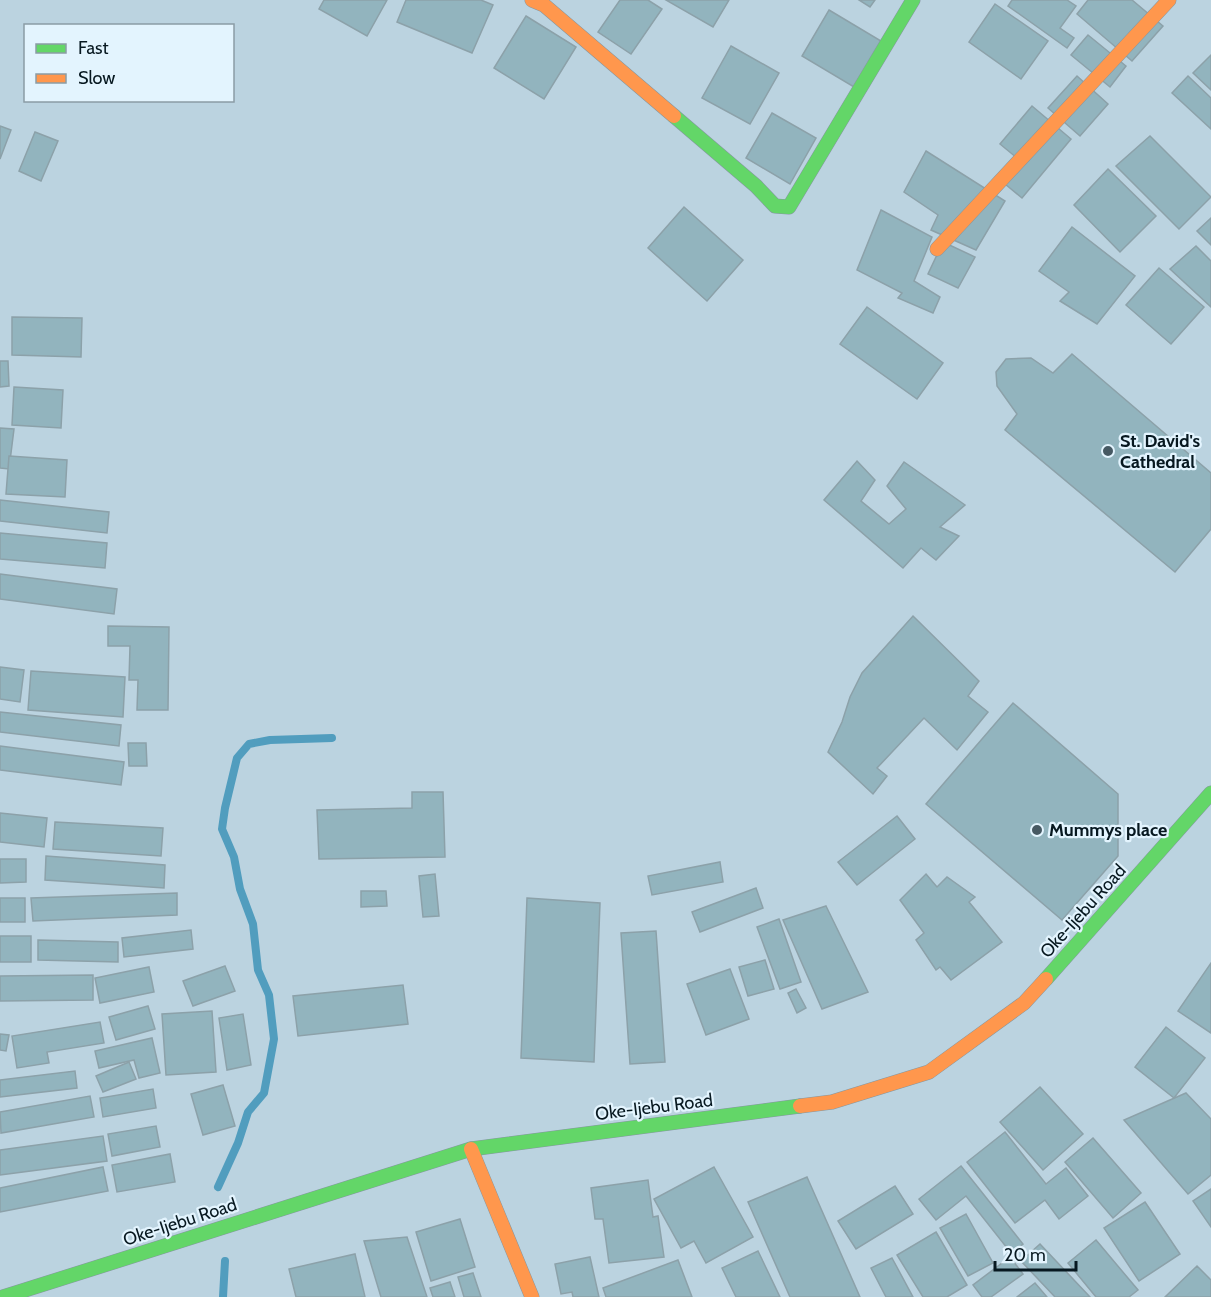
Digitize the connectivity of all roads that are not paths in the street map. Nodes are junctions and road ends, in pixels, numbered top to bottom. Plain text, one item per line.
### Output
1 (532, 0) edge
2 (913, 0) edge
3 (1169, 0) edge
4 (937, 249) dead end
5 (1211, 793) edge
6 (471, 1149) junction
7 (3, 1297) edge
8 (532, 1297) edge

1 - 2 main road
3 - 4 main road
5 - 6 main road, Oke-Ijebu Road
6 - 7 main road, Oke-Ijebu Road
6 - 8 main road

